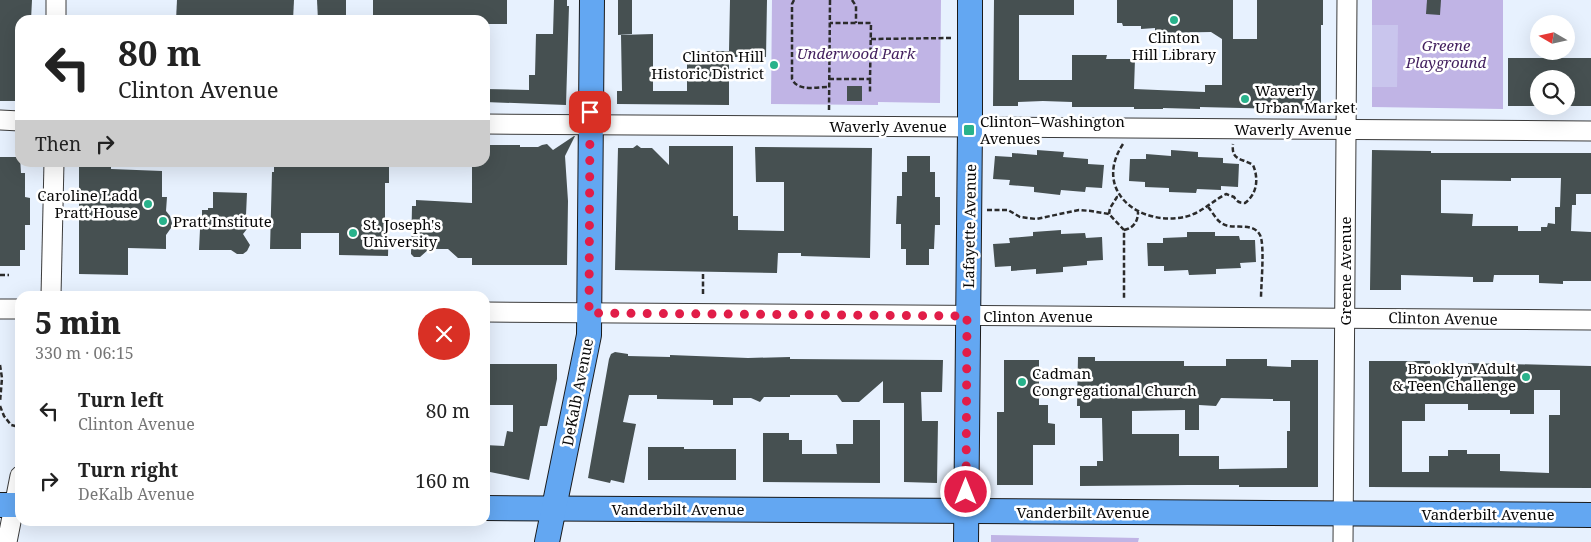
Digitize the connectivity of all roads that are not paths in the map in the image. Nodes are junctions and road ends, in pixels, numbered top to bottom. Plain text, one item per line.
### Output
1 (56, 0) edge
2 (592, 0) edge
3 (970, 0) edge
4 (1347, 0) edge
5 (56, 15) edge
6 (0, 120) edge
7 (15, 121) edge
8 (490, 124) edge
9 (590, 125) junction
10 (970, 126) junction
11 (1346, 129) junction
12 (1591, 131) edge
13 (54, 167) edge
14 (51, 291) edge
15 (0, 308) edge
16 (15, 309) edge
17 (490, 312) edge
18 (589, 313) junction
19 (967, 316) junction
20 (1344, 318) junction
21 (1591, 320) edge
22 (12, 505) edge
23 (490, 508) edge
24 (554, 508) junction
25 (966, 511) junction
26 (1343, 513) junction
27 (1591, 515) edge
28 (7, 542) edge
29 (547, 542) edge
30 (966, 542) edge
31 (1343, 542) edge

1 - 5 street
2 - 9 main road, DeKalb Avenue
3 - 10 main road, Lafayette Avenue
4 - 11 street, Greene Avenue
6 - 7 street
8 - 9 street, Waverly Avenue
9 - 10 street, Waverly Avenue
9 - 18 main road, DeKalb Avenue
10 - 11 street, Waverly Avenue
10 - 19 main road, Lafayette Avenue
11 - 12 street, Waverly Avenue
11 - 20 street, Greene Avenue
13 - 14 street
15 - 16 street
17 - 18 street, Clinton Avenue
18 - 19 street, Clinton Avenue
18 - 24 main road, DeKalb Avenue
19 - 20 street, Clinton Avenue
19 - 25 main road, Lafayette Avenue
20 - 21 street, Clinton Avenue
20 - 26 street, Greene Avenue
22 - 28 street
23 - 24 main road, Vanderbilt Avenue
24 - 25 main road, Vanderbilt Avenue
24 - 29 main road, DeKalb Avenue
25 - 26 main road, Vanderbilt Avenue
25 - 30 main road, Lafayette Avenue
26 - 27 main road, Vanderbilt Avenue
26 - 31 street, Greene Avenue

